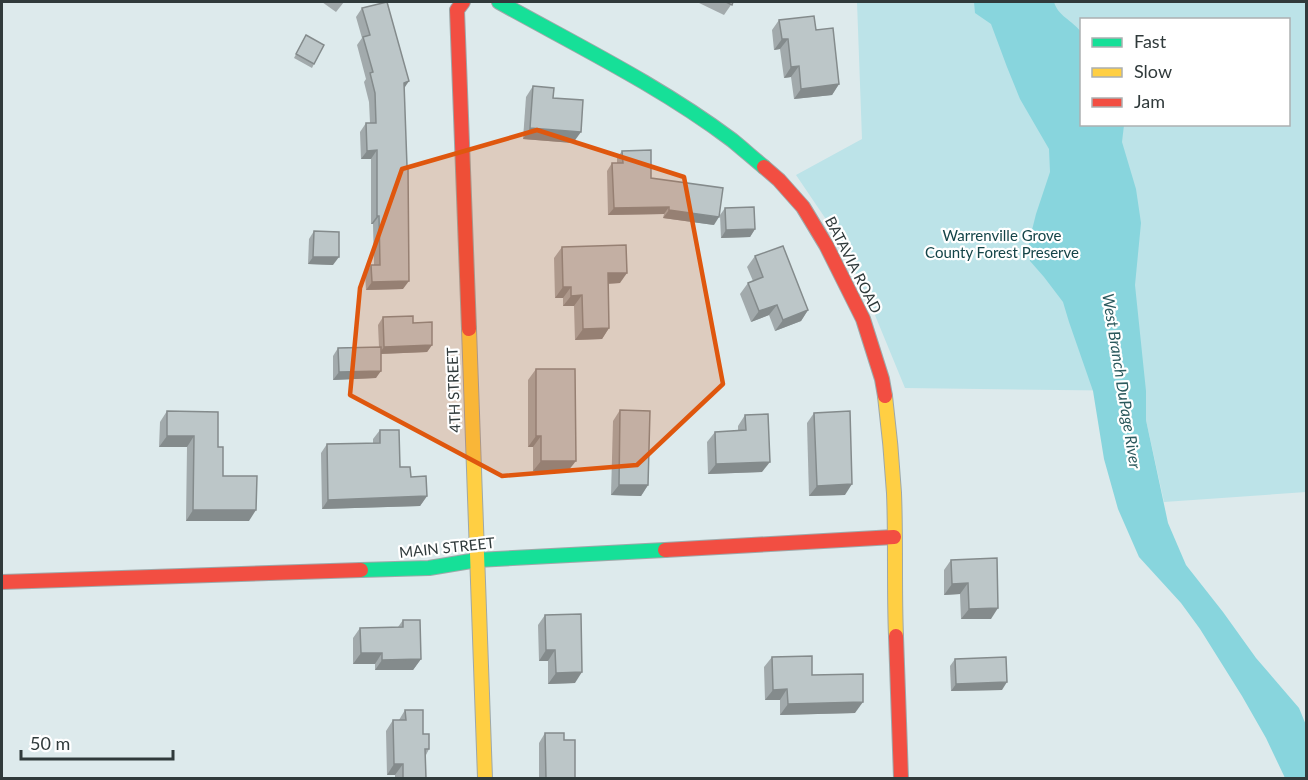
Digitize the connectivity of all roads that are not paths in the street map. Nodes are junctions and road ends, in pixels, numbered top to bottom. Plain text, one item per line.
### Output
1 (463, 2) edge
2 (499, 2) edge
3 (894, 537) junction
4 (477, 560) junction
5 (2, 582) edge
6 (485, 778) edge
7 (901, 778) edge

1 - 4 street, 4TH STREET
2 - 3 street, BATAVIA ROAD
3 - 4 street, MAIN STREET
3 - 7 street, BATAVIA ROAD
4 - 5 street, MAIN STREET
4 - 6 street, 4TH STREET

